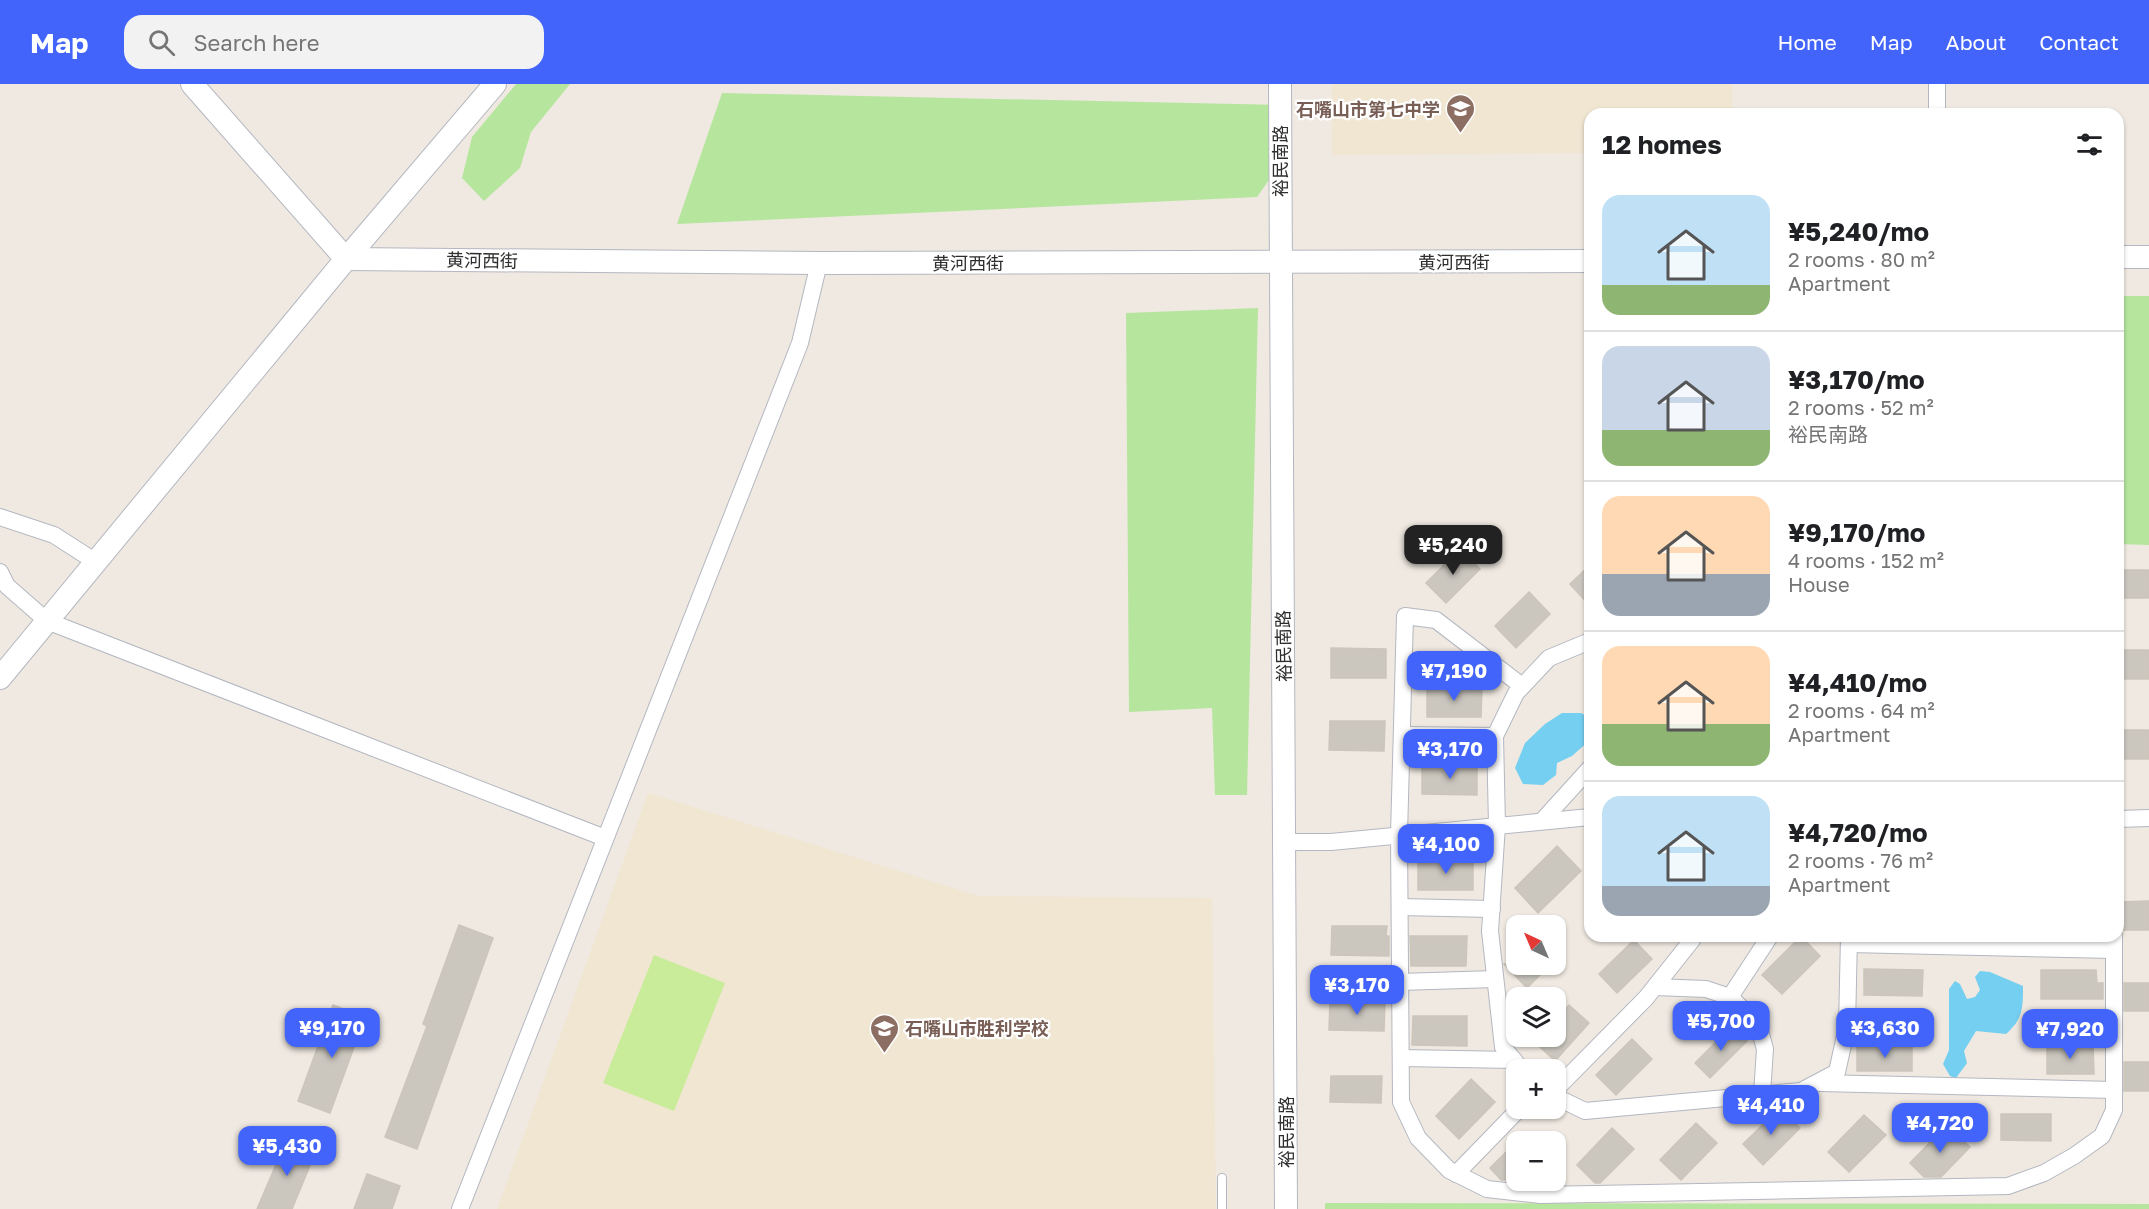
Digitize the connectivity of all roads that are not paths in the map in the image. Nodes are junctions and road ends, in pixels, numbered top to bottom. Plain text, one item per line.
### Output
1 (192, 84) edge
2 (495, 84) edge
3 (1280, 84) edge
4 (1937, 84) edge
5 (1937, 108) edge
6 (2124, 257) edge
7 (2149, 257) edge
8 (346, 259) junction
9 (1584, 261) edge
10 (819, 263) junction
11 (1280, 263) junction
12 (0, 518) edge
13 (96, 562) junction
14 (0, 572) edge
15 (47, 621) junction
16 (1584, 643) edge
17 (0, 678) edge
18 (1522, 686) junction
19 (1402, 735) junction
20 (1495, 736) junction
21 (1584, 775) edge
22 (1584, 818) edge
23 (2149, 818) edge
24 (2124, 819) edge
25 (1542, 821) junction
26 (1497, 825) junction
27 (1400, 835) junction
28 (605, 838) junction
29 (1285, 842) junction
30 (1400, 907) junction
31 (1492, 909) junction
32 (1690, 942) edge
33 (1766, 942) edge
34 (1849, 942) edge
35 (2026, 942) edge
36 (2114, 943) edge
37 (1495, 979) junction
38 (1400, 982) junction
39 (1655, 987) junction
40 (1731, 998) junction
41 (1401, 1058) junction
42 (1513, 1059) edge
43 (1506, 1064) edge
44 (1566, 1079) edge
45 (1816, 1083) junction
46 (2113, 1090) junction
47 (1762, 1094) junction
48 (1566, 1102) edge
49 (1509, 1119) edge
50 (1456, 1174) junction
51 (1222, 1178) dead end
52 (460, 1209) edge
53 (1222, 1209) edge
54 (1286, 1209) edge

1 - 8 street
2 - 8 street
3 - 11 street, 裕民南路
4 - 5 street
6 - 7 street
8 - 10 street, 黄河西街
8 - 13 street
9 - 11 street, 黄河西街
10 - 11 street, 黄河西街
10 - 28 street
11 - 29 street, 裕民南路
12 - 13 street
13 - 15 street
14 - 15 street
15 - 17 street
15 - 28 street
16 - 18 street
18 - 19 street
18 - 20 street
19 - 20 street
19 - 27 street
20 - 26 street
21 - 25 street
22 - 25 street
23 - 24 street
25 - 26 street
26 - 27 street
26 - 31 street
27 - 29 street
27 - 30 street
28 - 52 street
29 - 54 street, 裕民南路
30 - 31 street
30 - 38 street
31 - 37 street
32 - 39 street
33 - 40 street
34 - 45 street
35 - 36 street
36 - 46 street
37 - 38 street
37 - 42 street
38 - 41 street
39 - 40 street
39 - 44 street
40 - 47 street
41 - 43 street
41 - 50 street
45 - 46 street
45 - 47 street
46 - 50 street
47 - 48 street
49 - 50 street
51 - 53 lane

